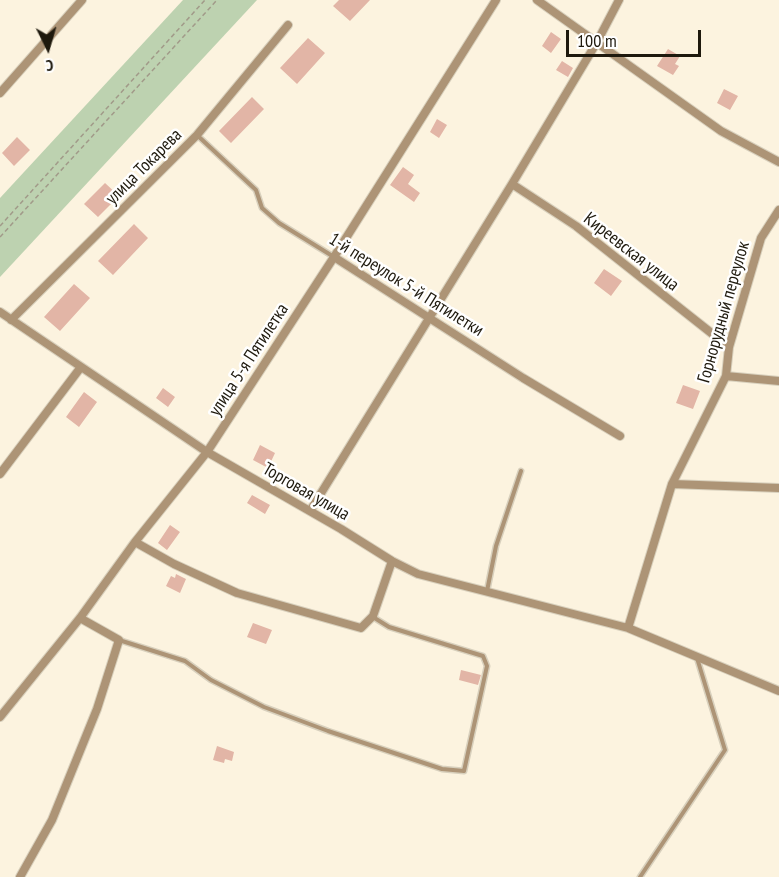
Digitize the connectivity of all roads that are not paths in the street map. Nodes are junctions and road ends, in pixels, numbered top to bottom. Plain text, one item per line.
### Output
1 (82, 0) edge
2 (496, 0) edge
3 (537, 0) edge
4 (620, 0) edge
5 (288, 25) dead end
6 (597, 42) junction
7 (0, 93) edge
8 (197, 135) junction
9 (779, 162) edge
10 (512, 184) junction
11 (779, 210) edge
12 (334, 257) junction
13 (0, 314) edge
14 (429, 316) junction
15 (11, 320) junction
16 (729, 347) junction
17 (81, 367) junction
18 (726, 376) junction
19 (779, 381) edge
20 (620, 436) dead end
21 (207, 452) junction
22 (521, 471) dead end
23 (0, 474) edge
24 (672, 484) junction
25 (779, 488) edge
26 (310, 511) junction
27 (135, 542) junction
28 (392, 561) junction
29 (486, 591) junction
30 (373, 616) junction
31 (80, 618) junction
32 (628, 628) junction
33 (118, 640) junction
34 (697, 656) junction
35 (779, 691) edge
36 (0, 717) edge
37 (20, 877) edge
38 (640, 877) edge

1 - 7 street
2 - 12 street, улица 5-я Пятилетка
3 - 6 street
4 - 6 street
5 - 8 street, улица Токарева
6 - 9 street
6 - 10 street
8 - 12 lane, 1-й переулок 5-й Пятилетки
8 - 15 street, улица Токарева
10 - 14 street
10 - 16 street, Киреевская улица
11 - 16 street, Горнорудный переулок
12 - 14 street, 1-й переулок 5-й Пятилетки
12 - 21 street, улица 5-я Пятилетка
13 - 15 street, Торговая улица
14 - 20 street, 1-й переулок 5-й Пятилетки
14 - 26 street
15 - 17 street, Торговая улица
16 - 18 street, Горнорудный переулок
17 - 21 street, Торговая улица
17 - 23 street
18 - 19 street
18 - 24 street, Горнорудный переулок
21 - 26 street, Торговая улица
21 - 27 street, улица 5-я Пятилетка
22 - 29 lane
24 - 25 street
24 - 32 street, Горнорудный переулок
26 - 28 street, Торговая улица
27 - 30 street
27 - 31 street, улица 5-я Пятилетка
28 - 29 street, Торговая улица
28 - 30 street
29 - 32 street, Торговая улица
30 - 33 lane
31 - 33 street
31 - 36 street, улица 5-я Пятилетка
32 - 34 street, Торговая улица
33 - 37 street
34 - 35 street, Торговая улица
34 - 38 lane

